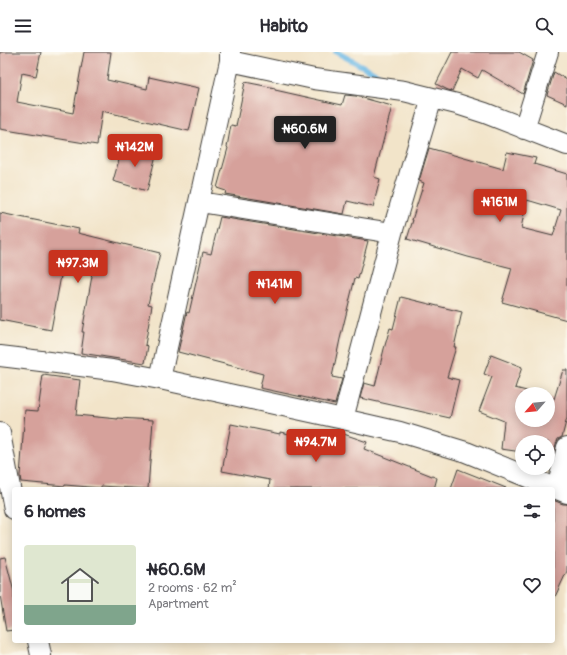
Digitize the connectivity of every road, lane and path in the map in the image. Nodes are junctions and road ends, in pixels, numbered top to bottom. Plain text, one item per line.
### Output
1 (548, 52) edge
2 (230, 56) edge
3 (432, 98) junction
4 (524, 129) junction
5 (567, 145) edge
6 (200, 202) junction
7 (392, 233) junction
8 (0, 356) edge
9 (160, 379) junction
10 (343, 419) junction
11 (0, 433) edge
12 (567, 447) edge
13 (552, 487) edge
14 (562, 491) edge
15 (12, 498) edge
16 (38, 643) edge
17 (41, 655) edge

1 - 4 street
2 - 3 street
2 - 6 street
3 - 4 street
3 - 7 street
4 - 5 street
6 - 7 street
6 - 9 street
7 - 10 street
8 - 9 street
9 - 10 street
10 - 13 street
11 - 15 street
12 - 14 street
16 - 17 street

